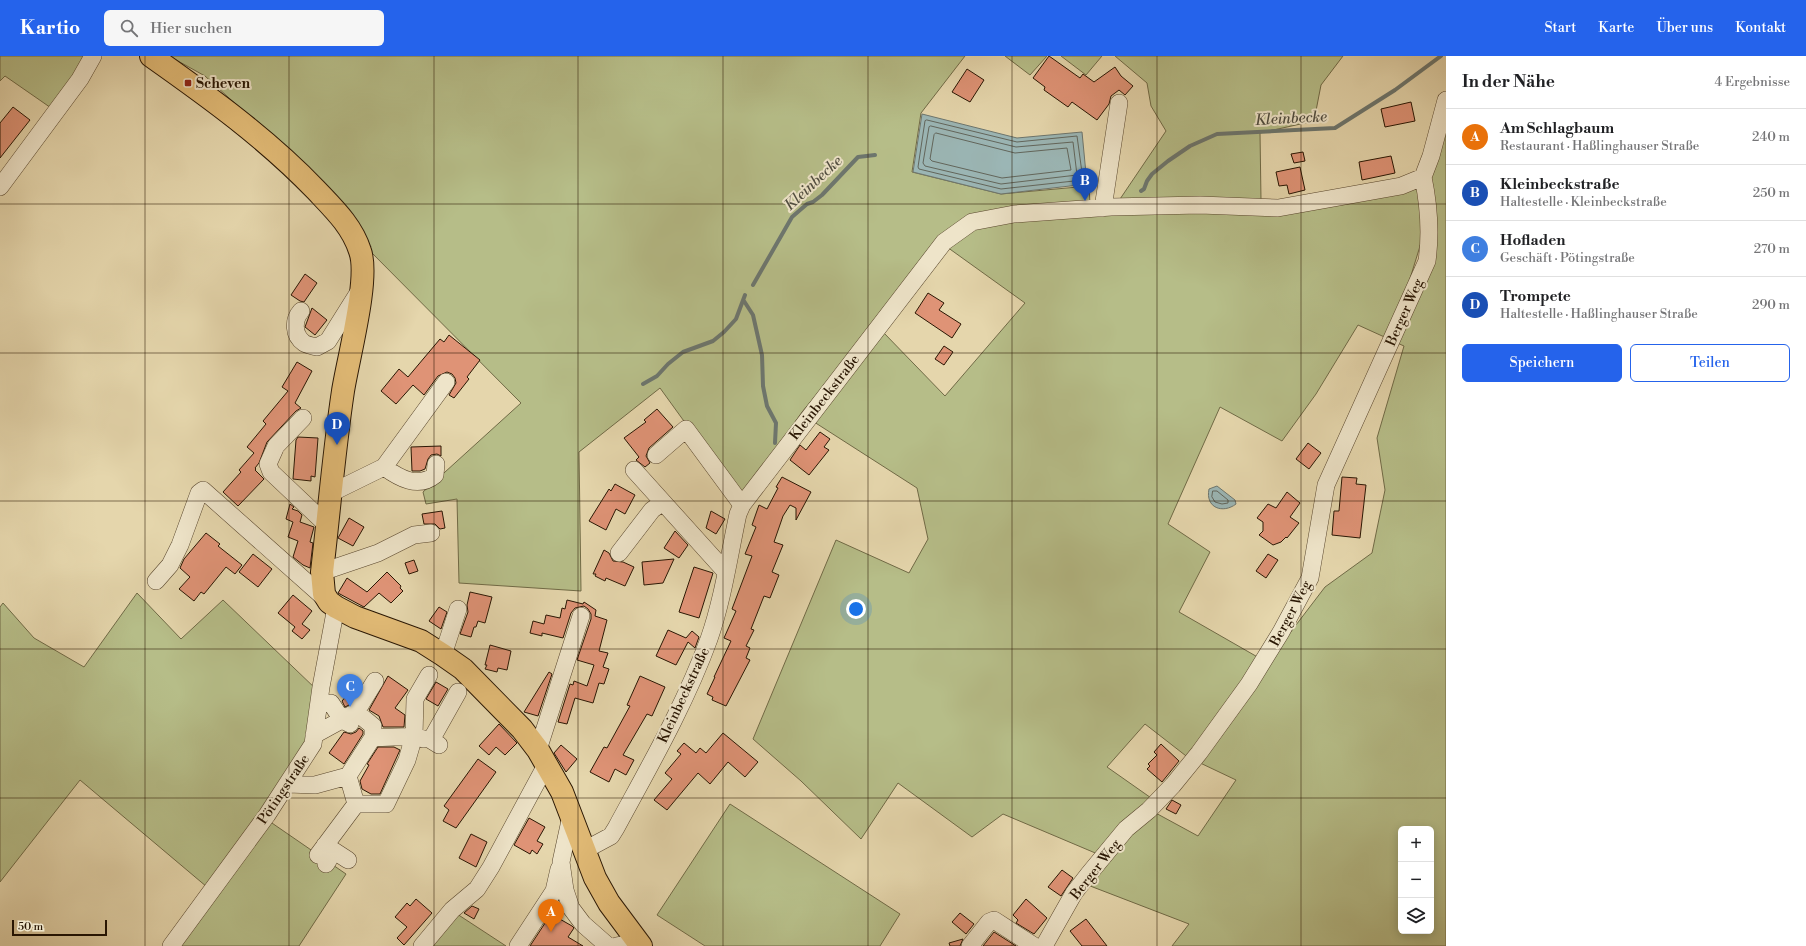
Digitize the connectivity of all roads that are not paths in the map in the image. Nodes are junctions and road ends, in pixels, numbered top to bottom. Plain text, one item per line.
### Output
1 (93, 56) edge
2 (151, 56) edge
3 (1446, 100) edge
4 (1119, 103) dead end
5 (1423, 177) junction
6 (0, 186) edge
7 (1103, 208) junction
8 (361, 289) junction
9 (301, 311) dead end
10 (446, 382) dead end
11 (303, 418) dead end
12 (656, 455) dead end
13 (436, 464) dead end
14 (384, 467) junction
15 (634, 470) dead end
16 (331, 493) junction
17 (663, 502) junction
18 (742, 505) junction
19 (327, 525) junction
20 (431, 533) dead end
21 (620, 553) dead end
22 (322, 572) junction
23 (726, 572) junction
24 (156, 581) dead end
25 (332, 604) junction
26 (458, 608) dead end
27 (581, 616) dead end
28 (443, 655) junction
29 (429, 674) dead end
30 (375, 681) dead end
31 (458, 692) dead end
32 (331, 703) dead end
33 (345, 723) junction
34 (314, 735) junction
35 (414, 736) junction
36 (372, 737) junction
37 (542, 758) junction
38 (348, 776) junction
39 (288, 784) junction
40 (356, 804) junction
41 (571, 816) junction
42 (584, 851) junction
43 (330, 855) dead end
44 (561, 862) junction
45 (1045, 944) edge
46 (631, 945) edge
47 (171, 946) edge
48 (422, 946) edge
49 (518, 946) edge
50 (608, 946) edge
51 (970, 946) edge

1 - 6 street
2 - 8 main road
3 - 5 street
4 - 7 street
5 - 7 street, Kleinbeckstraße
5 - 45 street, Berger Weg
7 - 18 street, Kleinbeckstraße
8 - 9 street
8 - 16 main road
10 - 14 street
11 - 19 street
12 - 18 street
13 - 14 street
14 - 16 street
15 - 17 street
16 - 19 main road
17 - 21 street
17 - 23 street
18 - 23 street, Kleinbeckstraße
19 - 22 main road
20 - 22 street
22 - 25 main road
23 - 42 street, Kleinbeckstraße
24 - 25 street
25 - 28 main road
25 - 34 street, Pötingstraße
26 - 28 street
27 - 37 street
28 - 37 main road
29 - 35 street
30 - 33 street
31 - 35 street
32 - 33 street
33 - 34 street
33 - 36 street
34 - 39 street, Pötingstraße
35 - 36 street
35 - 40 street
36 - 38 street
37 - 41 main road
37 - 48 street
38 - 39 street
38 - 40 street
39 - 47 street, Pötingstraße
40 - 43 street
41 - 42 main road
41 - 44 street
42 - 46 main road
44 - 49 street
44 - 50 street
45 - 51 street

